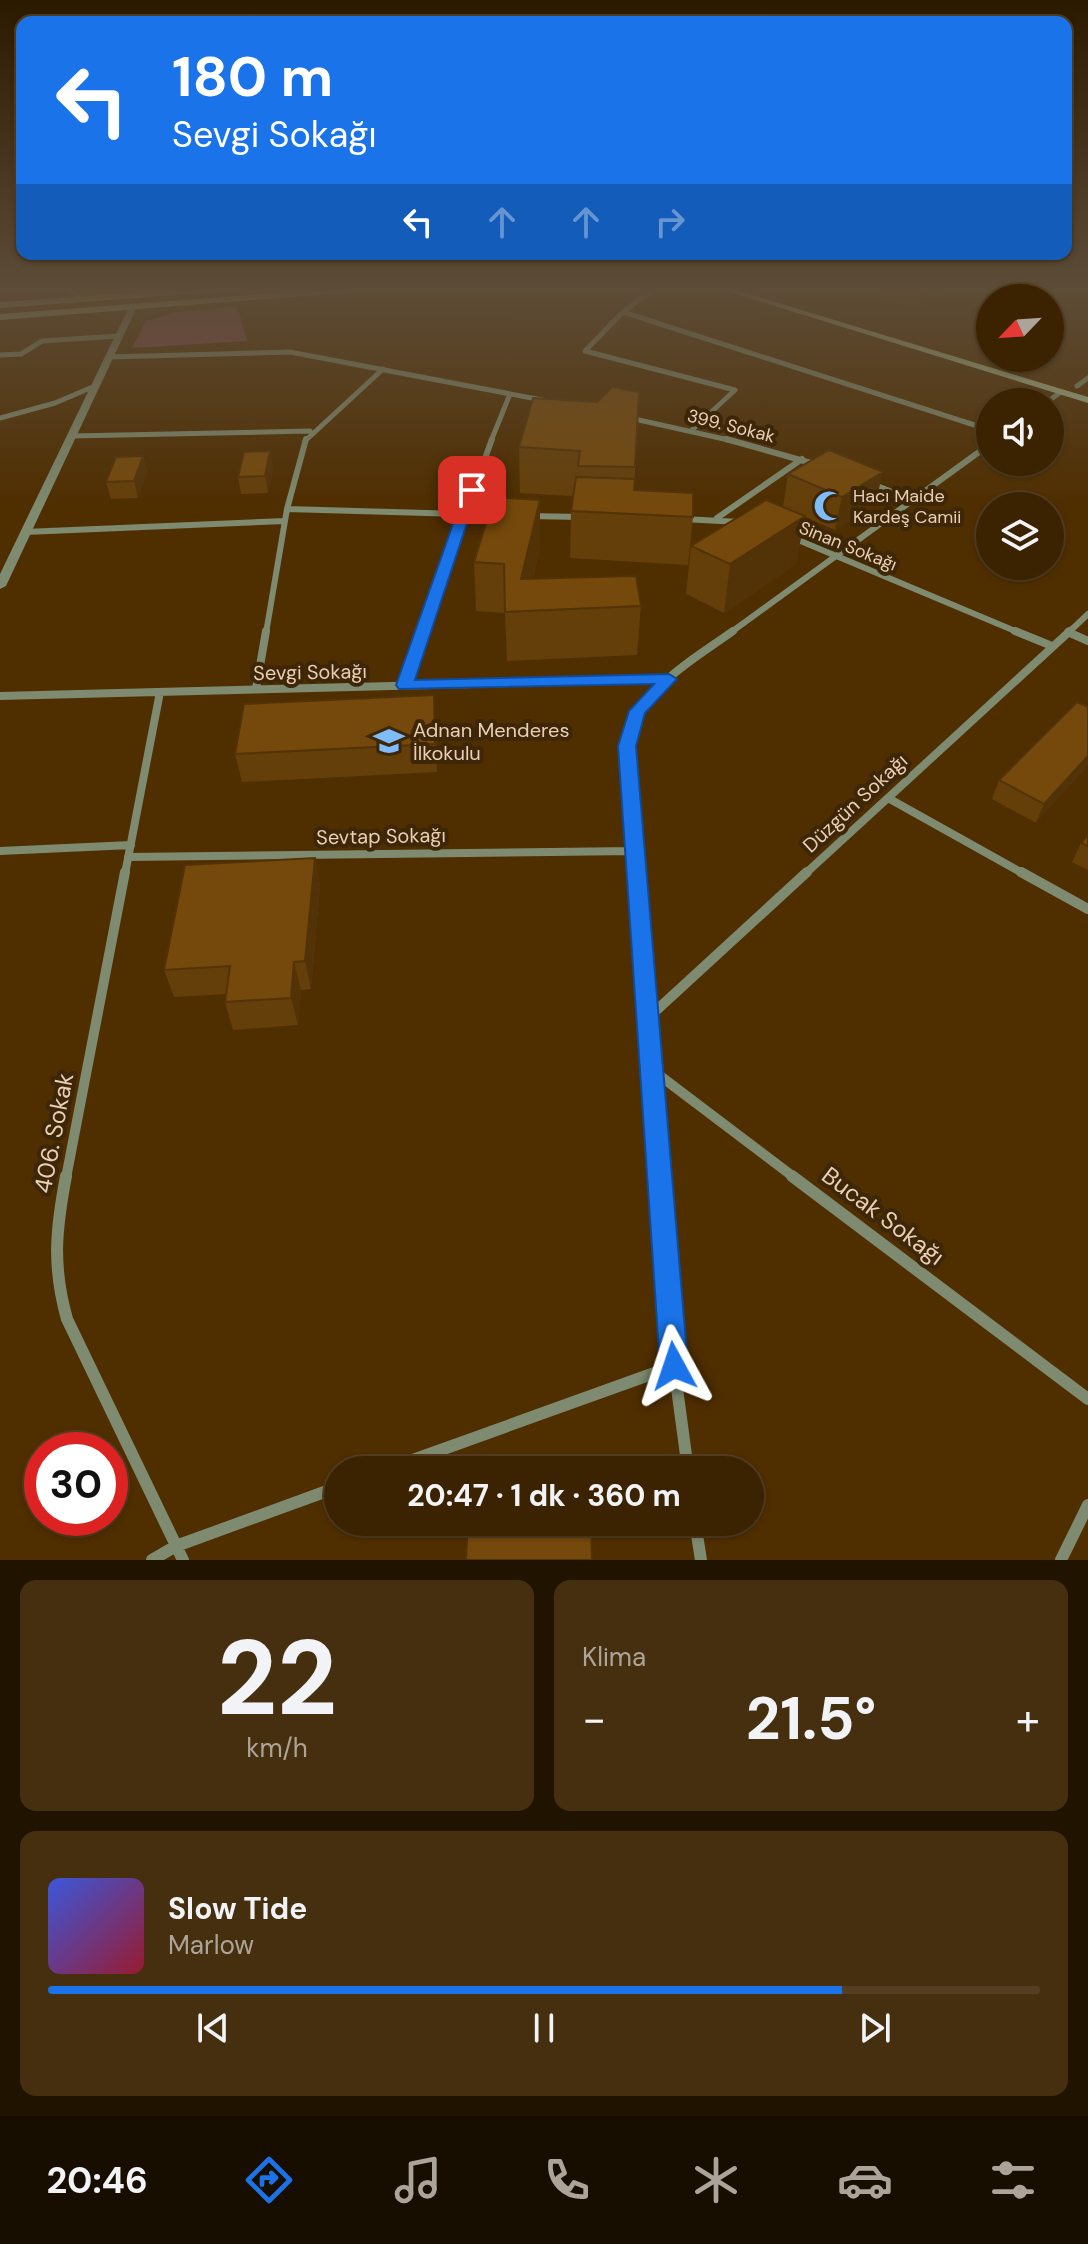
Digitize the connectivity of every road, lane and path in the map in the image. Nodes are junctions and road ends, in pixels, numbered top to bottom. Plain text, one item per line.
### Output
1 (107, 362) edge
2 (342, 362) edge
3 (627, 362) edge
4 (785, 362) edge
5 (962, 362) edge
6 (998, 362) edge
7 (383, 369) junction
8 (1088, 378) edge
9 (95, 386) junction
10 (1077, 386) junction
11 (1048, 388) edge
12 (1088, 390) edge
13 (1064, 393) edge
14 (510, 394) junction
15 (1088, 400) edge
16 (556, 403) edge
17 (616, 415) edge
18 (0, 418) edge
19 (976, 425) edge
20 (692, 430) junction
21 (310, 431) junction
22 (71, 436) junction
23 (976, 454) edge
24 (802, 459) junction
25 (830, 469) edge
26 (857, 479) edge
27 (913, 500) junction
28 (287, 509) junction
29 (462, 514) junction
30 (509, 515) edge
31 (525, 516) edge
32 (589, 517) edge
33 (668, 518) edge
34 (715, 519) junction
35 (285, 521) junction
36 (747, 523) edge
37 (25, 532) junction
38 (783, 535) edge
39 (838, 555) junction
40 (0, 586) edge
41 (1088, 614) edge
42 (1068, 632) junction
43 (1088, 641) edge
44 (1052, 646) junction
45 (669, 679) junction
46 (404, 685) junction
47 (256, 689) junction
48 (160, 692) junction
49 (0, 696) edge
50 (888, 798) junction
51 (0, 851) edge
52 (130, 851) junction
53 (634, 851) junction
54 (1088, 909) edge
55 (647, 1019) junction
56 (651, 1069) junction
57 (674, 1366) junction
58 (1088, 1399) edge
59 (424, 1456) edge
60 (686, 1456) edge
61 (324, 1492) edge
62 (1088, 1505) edge
63 (697, 1536) edge
64 (176, 1546) junction
65 (152, 1560) edge
66 (183, 1560) edge
67 (701, 1560) edge
68 (1061, 1560) edge

1 - 9 street
2 - 7 street
3 - 20 street
4 - 19 street
5 - 11 main road
6 - 10 main road
7 - 14 street
7 - 21 street
8 - 10 street
9 - 18 street
9 - 22 street
10 - 12 main road
13 - 15 main road
14 - 16 street
14 - 29 street
17 - 20 street, 399. Sokak
20 - 24 street, 399. Sokak
21 - 22 street
21 - 28 street
22 - 37 street
23 - 27 street
24 - 25 street, 399. Sokak
24 - 34 street
26 - 27 street
27 - 39 street
28 - 29 street
28 - 35 street
29 - 30 street
29 - 46 street
31 - 32 street
33 - 34 street
34 - 36 street
35 - 37 street
35 - 47 street
37 - 40 street
38 - 39 street, Sinan Sokağı
39 - 44 street, Sinan Sokağı
39 - 45 street
41 - 42 street, Düzgün Sokağı
42 - 43 street
42 - 44 street, Düzgün Sokağı
44 - 50 street, Düzgün Sokağı
45 - 46 street, Sevgi Sokağı
45 - 53 street
46 - 47 street, Sevgi Sokağı
47 - 48 street, Sevgi Sokağı
48 - 49 street, Sevgi Sokağı
48 - 52 street, 406. Sokak
50 - 54 street
50 - 55 street, Düzgün Sokağı
51 - 52 street, Sevtap Sokağı
52 - 53 street, Sevtap Sokağı
52 - 64 street, 406. Sokak
53 - 55 street
55 - 56 street
56 - 57 street
56 - 58 street, Bucak Sokağı
57 - 59 street
57 - 60 street
61 - 64 street
62 - 68 street
63 - 67 street
64 - 65 street
64 - 66 street, 406. Sokak

